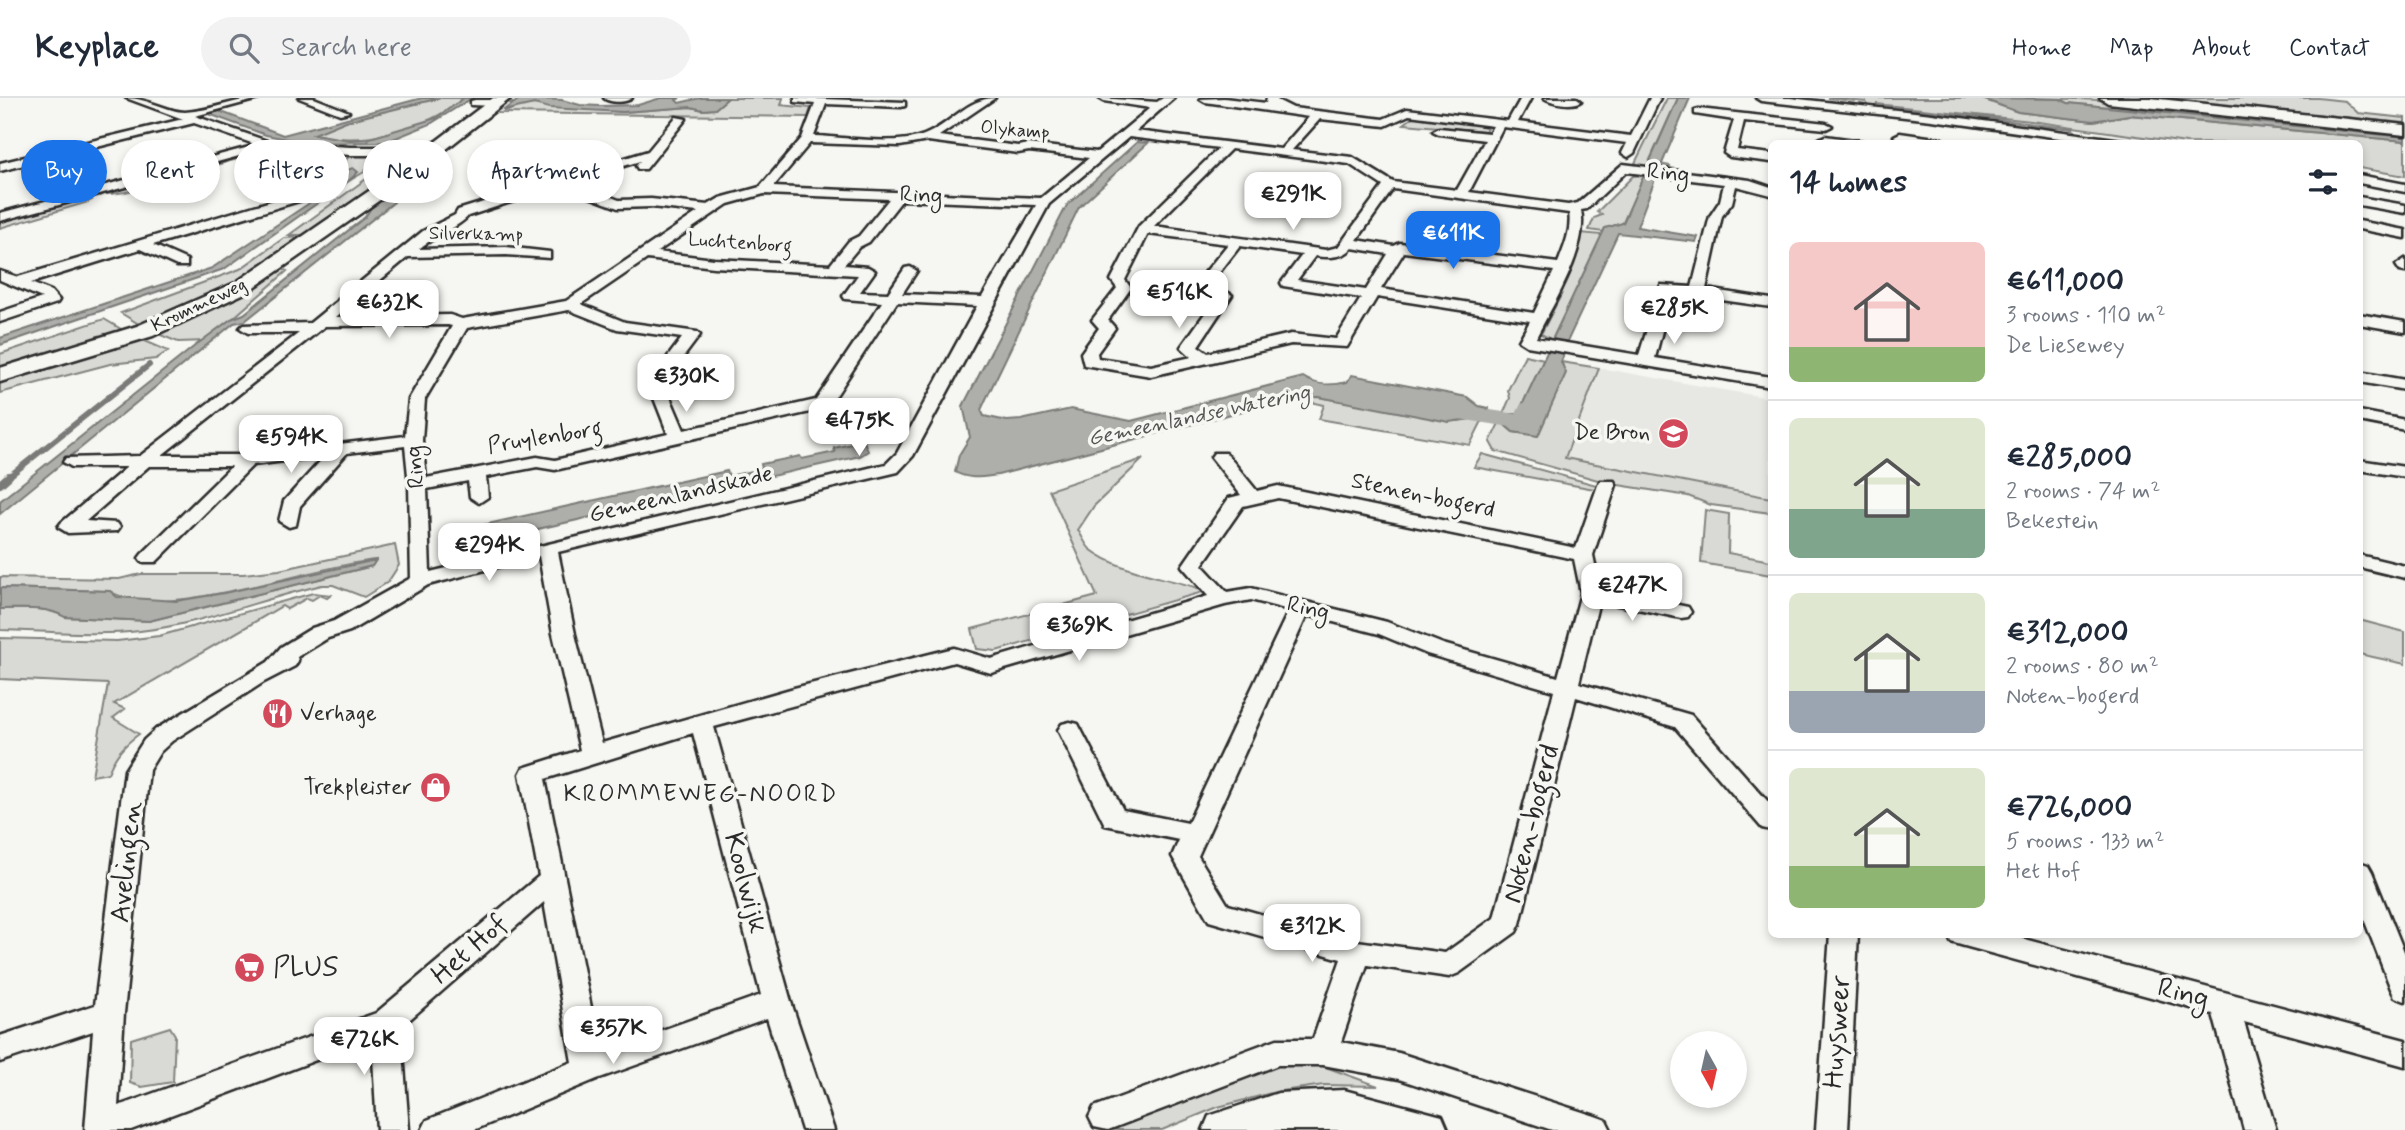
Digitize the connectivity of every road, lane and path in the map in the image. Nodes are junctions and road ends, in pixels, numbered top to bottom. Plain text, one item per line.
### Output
1 (131, 98) edge
2 (257, 98) edge
3 (304, 98) edge
4 (609, 98) edge
5 (627, 98) edge
6 (801, 98) edge
7 (858, 98) edge
8 (990, 98) edge
9 (1104, 98) edge
10 (1169, 98) edge
11 (1273, 98) edge
12 (1404, 98) edge
13 (1526, 98) edge
14 (1549, 98) edge
15 (1655, 98) edge
16 (1761, 98) edge
17 (2108, 98) edge
18 (499, 100) edge
19 (1205, 100) edge
20 (822, 101) junction
21 (1576, 101) dead end
22 (1828, 104) junction
23 (1159, 106) junction
24 (478, 108) junction
25 (1284, 108) junction
26 (344, 112) dead end
27 (1408, 112) junction
28 (1699, 112) dead end
29 (1317, 115) junction
30 (1741, 117) junction
31 (188, 118) junction
32 (680, 119) dead end
33 (1506, 123) junction
34 (2405, 130) edge
35 (1439, 131) dead end
36 (1127, 133) junction
37 (1825, 136) edge
38 (1900, 136) dead end
39 (1493, 137) junction
40 (928, 138) junction
41 (807, 139) junction
42 (1633, 139) junction
43 (106, 140) edge
44 (254, 140) edge
45 (426, 140) edge
46 (445, 140) edge
47 (1844, 140) edge
48 (1930, 140) edge
49 (2100, 140) edge
50 (1228, 146) junction
51 (1283, 153) junction
52 (10, 154) dead end
53 (649, 154) junction
54 (234, 156) edge
55 (1099, 156) junction
56 (1768, 158) edge
57 (21, 161) edge
58 (234, 161) edge
59 (624, 161) edge
60 (21, 162) edge
61 (0, 167) edge
62 (1623, 168) junction
63 (624, 176) edge
64 (2363, 180) edge
65 (1731, 182) junction
66 (1390, 185) junction
67 (2405, 188) edge
68 (764, 190) junction
69 (1768, 190) edge
70 (107, 194) edge
71 (107, 194) edge
72 (899, 195) junction
73 (1460, 196) junction
74 (363, 202) edge
75 (1044, 202) junction
76 (2363, 202) edge
77 (67, 203) edge
78 (79, 203) edge
79 (279, 203) edge
80 (493, 203) edge
81 (615, 203) edge
82 (1574, 208) junction
83 (710, 209) junction
84 (2405, 209) edge
85 (0, 217) edge
86 (2363, 226) edge
87 (1144, 229) junction
88 (0, 230) edge
89 (2405, 234) edge
90 (1237, 241) junction
91 (1348, 243) junction
92 (141, 245) junction
93 (1397, 251) junction
94 (1311, 252) junction
95 (405, 253) junction
96 (643, 254) junction
97 (545, 255) dead end
98 (182, 263) dead end
99 (1564, 268) junction
100 (834, 269) junction
101 (910, 271) dead end
102 (0, 275) edge
103 (1210, 275) dead end
104 (18, 282) junction
105 (1698, 292) junction
106 (1372, 294) junction
107 (1224, 295) dead end
108 (895, 298) junction
109 (51, 300) junction
110 (987, 302) junction
111 (1768, 303) edge
112 (570, 304) junction
113 (69, 310) dead end
114 (0, 317) edge
115 (1538, 318) junction
116 (2363, 320) edge
117 (349, 323) junction
118 (461, 324) junction
119 (317, 325) junction
120 (2405, 327) edge
121 (248, 328) dead end
122 (334, 337) dead end
123 (1205, 359) junction
124 (1646, 360) junction
125 (0, 375) edge
126 (2363, 378) edge
127 (1768, 381) edge
128 (2405, 385) edge
129 (2363, 417) edge
130 (2405, 425) edge
131 (677, 435) junction
132 (413, 440) junction
133 (341, 449) junction
134 (1220, 457) dead end
135 (248, 460) junction
136 (144, 461) junction
137 (72, 462) dead end
138 (2363, 466) edge
139 (2405, 472) edge
140 (477, 474) junction
141 (418, 485) junction
142 (1608, 485) dead end
143 (479, 497) dead end
144 (1252, 497) junction
145 (289, 521) dead end
146 (110, 527) dead end
147 (548, 549) junction
148 (1583, 555) junction
149 (149, 558) dead end
150 (2363, 562) edge
151 (2405, 572) edge
152 (421, 581) junction
153 (1591, 593) junction
154 (1222, 599) junction
155 (1300, 608) junction
156 (1681, 612) dead end
157 (1566, 688) junction
158 (702, 724) junction
159 (1070, 730) dead end
160 (593, 754) junction
161 (1768, 818) edge
162 (1195, 834) junction
163 (553, 878) junction
164 (2363, 882) edge
165 (1844, 938) edge
166 (1989, 938) edge
167 (2010, 941) edge
168 (1357, 952) junction
169 (2405, 989) edge
170 (777, 1002) junction
171 (2225, 1005) junction
172 (109, 1013) junction
173 (386, 1022) junction
174 (0, 1049) edge
175 (1323, 1052) junction
176 (2405, 1053) edge
177 (588, 1069) junction
178 (1105, 1117) dead end
179 (101, 1129) edge
180 (393, 1130) edge
181 (439, 1130) edge
182 (818, 1130) edge
183 (1226, 1130) edge
184 (1426, 1130) edge
185 (1595, 1130) edge
186 (1832, 1130) edge
187 (2260, 1130) edge

1 - 31 street
2 - 31 street
3 - 26 street
4 - 5 street
6 - 20 street
7 - 20 street
8 - 40 street, Olykamp
9 - 23 street
10 - 23 street
11 - 25 street
12 - 27 street
13 - 33 street
14 - 21 street
15 - 42 street
16 - 22 street
17 - 34 street
18 - 24 street, Krommeweg
19 - 25 street
20 - 41 street
22 - 37 street
22 - 49 street
23 - 36 street
24 - 45 street, Krommeweg
24 - 46 street, Krommeweg
25 - 29 street
27 - 29 street
27 - 33 street
28 - 30 street
29 - 51 street
30 - 37 street
30 - 56 street
31 - 43 street
31 - 44 street
32 - 53 street
33 - 39 street
33 - 42 street
35 - 39 street
36 - 50 street
36 - 55 street
37 - 47 street
38 - 48 street
39 - 73 street
40 - 41 street, Olykamp
40 - 55 street, Olykamp
41 - 68 street
42 - 62 street
50 - 51 street
50 - 87 street
51 - 66 street
52 - 57 street
53 - 59 street, Silverkamp
53 - 63 street
54 - 70 street
55 - 75 street
58 - 71 street
60 - 61 street
62 - 65 street, Ring
62 - 82 street, Ring
64 - 67 street
65 - 69 street, Ring
65 - 105 street
66 - 73 street
66 - 91 street
68 - 72 street, Ring
68 - 83 street, Ring
72 - 75 street, Ring
72 - 100 street
73 - 82 street
74 - 125 street, Krommeweg
75 - 110 street, Gemeenlandskade
76 - 84 street
77 - 85 street
78 - 88 street
79 - 92 street
80 - 95 street, Silverkamp
81 - 83 street
82 - 99 street
83 - 96 street, Ring
86 - 89 street
87 - 90 street
87 - 123 street
90 - 94 street
90 - 103 street
91 - 93 street
91 - 94 street
92 - 98 street
92 - 104 street
93 - 99 street
93 - 106 street
94 - 106 street
95 - 97 street, Silverkamp
95 - 119 street, Silverkamp
96 - 100 street, Luchtenborg
96 - 112 street, Ring
99 - 115 street
100 - 108 street
101 - 108 street, Pruylenborg
102 - 104 street
104 - 109 street
105 - 111 street
105 - 124 street
106 - 115 street
106 - 123 street
107 - 123 street
108 - 110 street
108 - 131 street, Pruylenborg
109 - 113 street
109 - 114 street
110 - 147 street, Gemeenlandskade
112 - 118 street, Ring
112 - 131 street
115 - 124 street
116 - 120 street
117 - 118 street
117 - 119 street
117 - 122 street
118 - 132 street, Ring
119 - 121 street
119 - 136 street, Silverkamp
124 - 127 street
126 - 128 street
129 - 130 street
131 - 140 street, Pruylenborg
132 - 133 street
132 - 141 street, Ring
133 - 135 street
133 - 145 street
134 - 144 street
135 - 136 street
135 - 149 street
136 - 137 street
136 - 146 street, Silverkamp
138 - 139 street
140 - 141 street, Pruylenborg
140 - 143 street, Pruylenborg
141 - 152 street, Ring
142 - 148 street
144 - 148 street, Stenen-bogerd
144 - 154 street
147 - 152 street
147 - 160 street
148 - 153 street
150 - 151 street
152 - 172 street, Avelingen
153 - 156 street
153 - 157 street
154 - 155 street, Ring
154 - 158 street, Ring
155 - 157 street, Ring
155 - 162 street, Noten-bogerd
157 - 161 street, Ring
157 - 168 street, Noten-bogerd
158 - 160 street, Ring
158 - 170 street, Koolwijk
159 - 162 street
160 - 163 street
162 - 168 street, Noten-bogerd
163 - 173 street, Het Hof
163 - 177 street
164 - 169 street
165 - 186 street, Huysweer
166 - 167 street, Ring
167 - 171 street, Ring
168 - 175 street
170 - 177 street
170 - 182 street, Koolwijk
171 - 176 street, Ring
171 - 187 street
172 - 174 street
172 - 179 street, Avelingen
173 - 179 street, Het Hof
173 - 180 street
175 - 178 street
175 - 185 street
177 - 181 street
183 - 184 street

